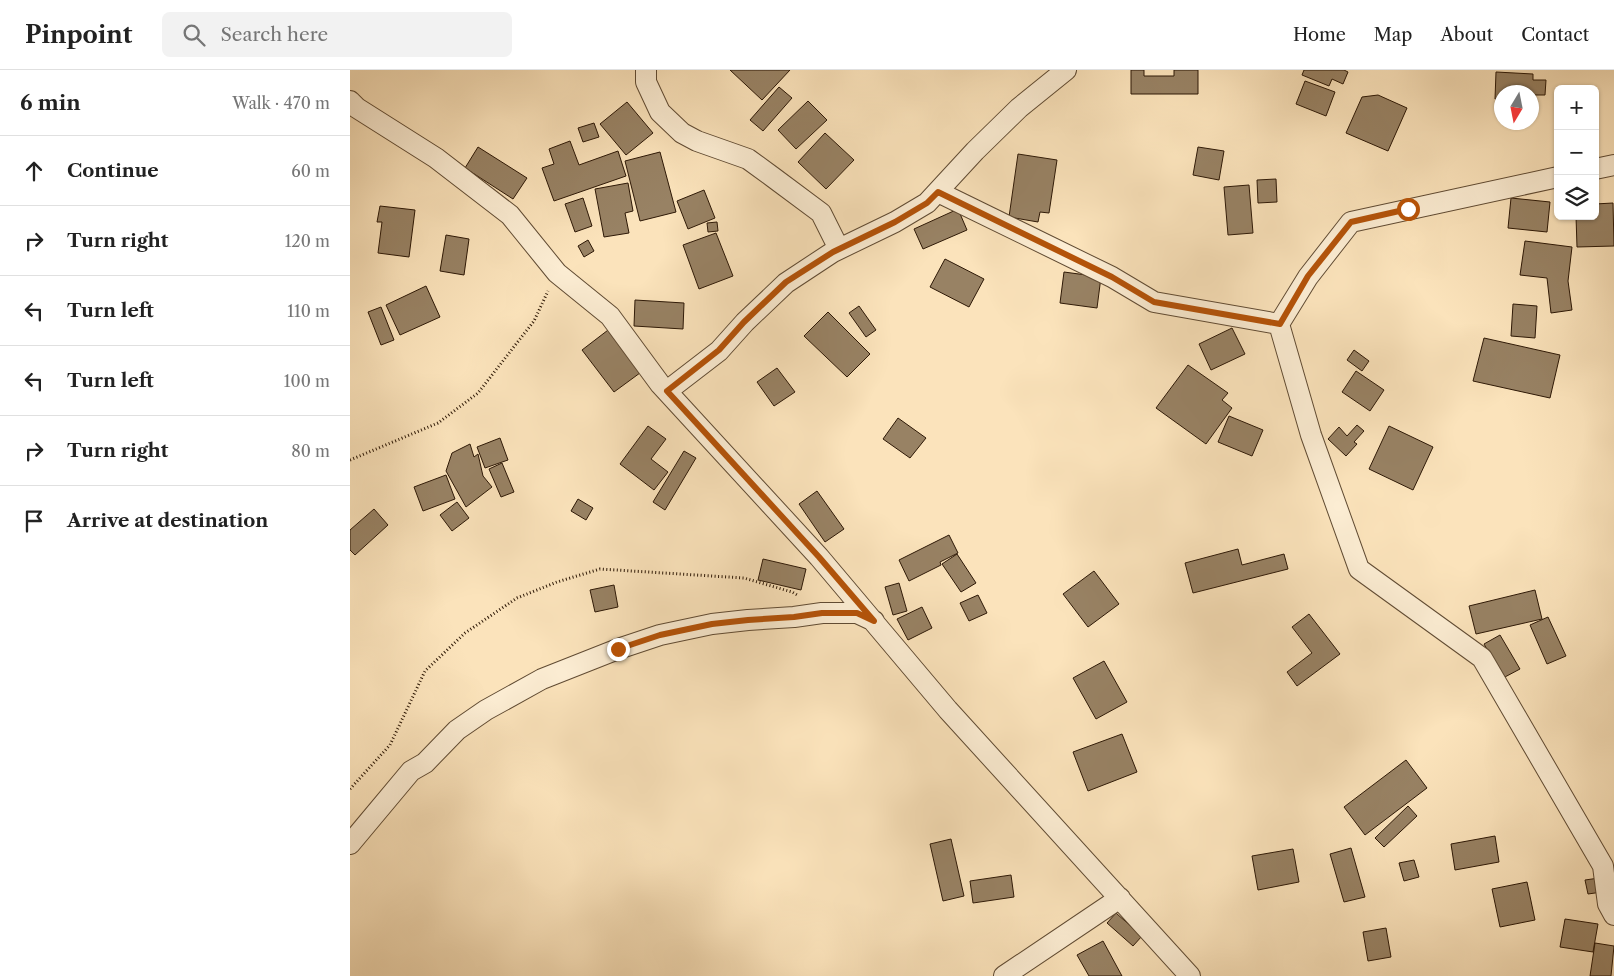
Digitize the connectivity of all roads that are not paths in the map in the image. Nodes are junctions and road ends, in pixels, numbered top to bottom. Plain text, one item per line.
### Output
1 (646, 70) edge
2 (1066, 70) edge
3 (350, 101) edge
4 (1614, 165) edge
5 (1599, 168) edge
6 (1554, 178) edge
7 (938, 192) junction
8 (839, 250) junction
9 (1280, 324) junction
10 (667, 391) junction
11 (874, 621) junction
12 (350, 844) edge
13 (1120, 898) junction
14 (1614, 916) edge
15 (1004, 976) edge
16 (1190, 976) edge

1 - 8 street
2 - 7 street
3 - 10 street
4 - 5 street
6 - 9 street
7 - 8 street
7 - 9 street
8 - 10 street
9 - 14 street
10 - 11 street
11 - 12 street
11 - 13 street
13 - 15 street
13 - 16 street

